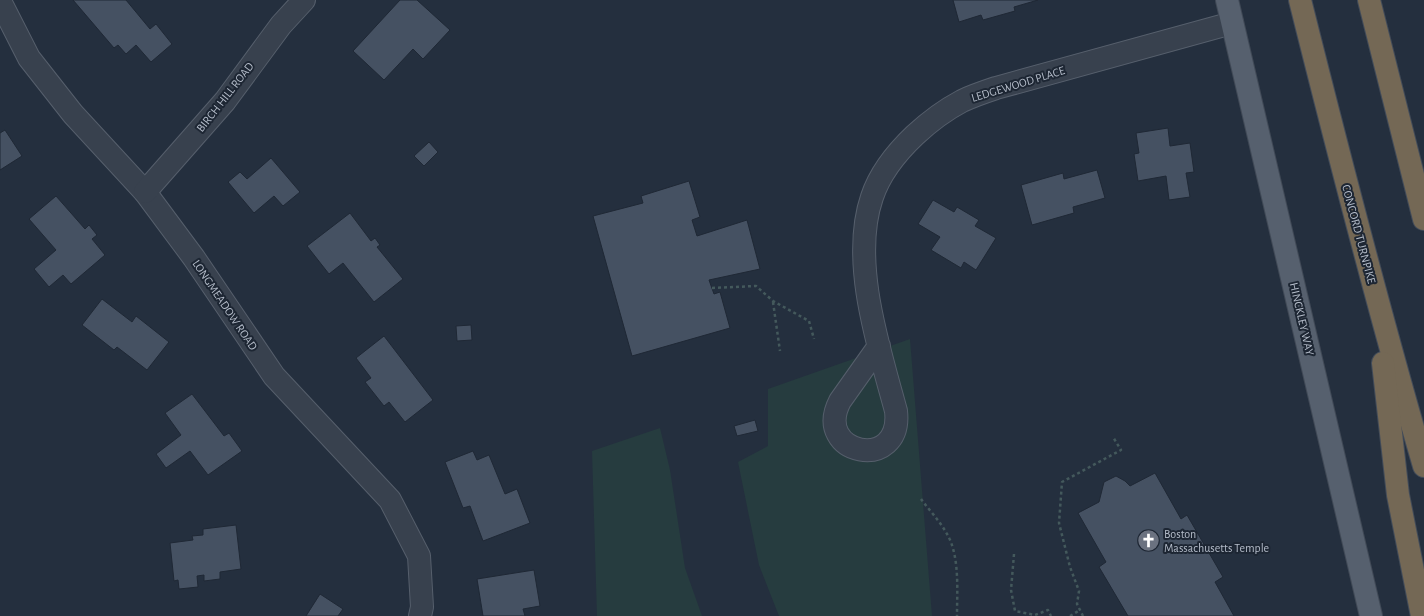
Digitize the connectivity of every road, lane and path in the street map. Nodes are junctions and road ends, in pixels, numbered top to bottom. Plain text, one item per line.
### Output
1 (304, 0) edge
2 (1227, 0) edge
3 (1300, 0) edge
4 (1369, 0) edge
5 (0, 1) edge
6 (1232, 23) junction
7 (145, 192) junction
8 (1424, 219) edge
9 (712, 288) dead end
10 (1376, 298) junction
11 (773, 301) junction
12 (814, 339) dead end
13 (879, 346) dead end
14 (780, 352) dead end
15 (1113, 437) dead end
16 (1424, 466) edge
17 (921, 499) dead end
18 (1014, 554) dead end
19 (1080, 610) junction
20 (420, 616) edge
21 (957, 616) edge
22 (1051, 616) edge
23 (1070, 616) edge
24 (1083, 616) edge
25 (1371, 616) edge
26 (1422, 616) edge

1 - 7 street, BIRCH HILL ROAD
2 - 6 main road
3 - 10 highway, CONCORD TURNPIKE
4 - 8 highway
5 - 7 street, LONGMEADOW ROAD
6 - 13 street, LEDGEWOOD PLACE
6 - 25 main road, HINCKLEY WAY
7 - 20 street, LONGMEADOW ROAD
9 - 11 path
10 - 16 highway, CONCORD TURNPIKE
10 - 26 highway
11 - 12 path
11 - 14 path
15 - 19 path
17 - 21 path
18 - 22 path
19 - 23 path
19 - 24 path

